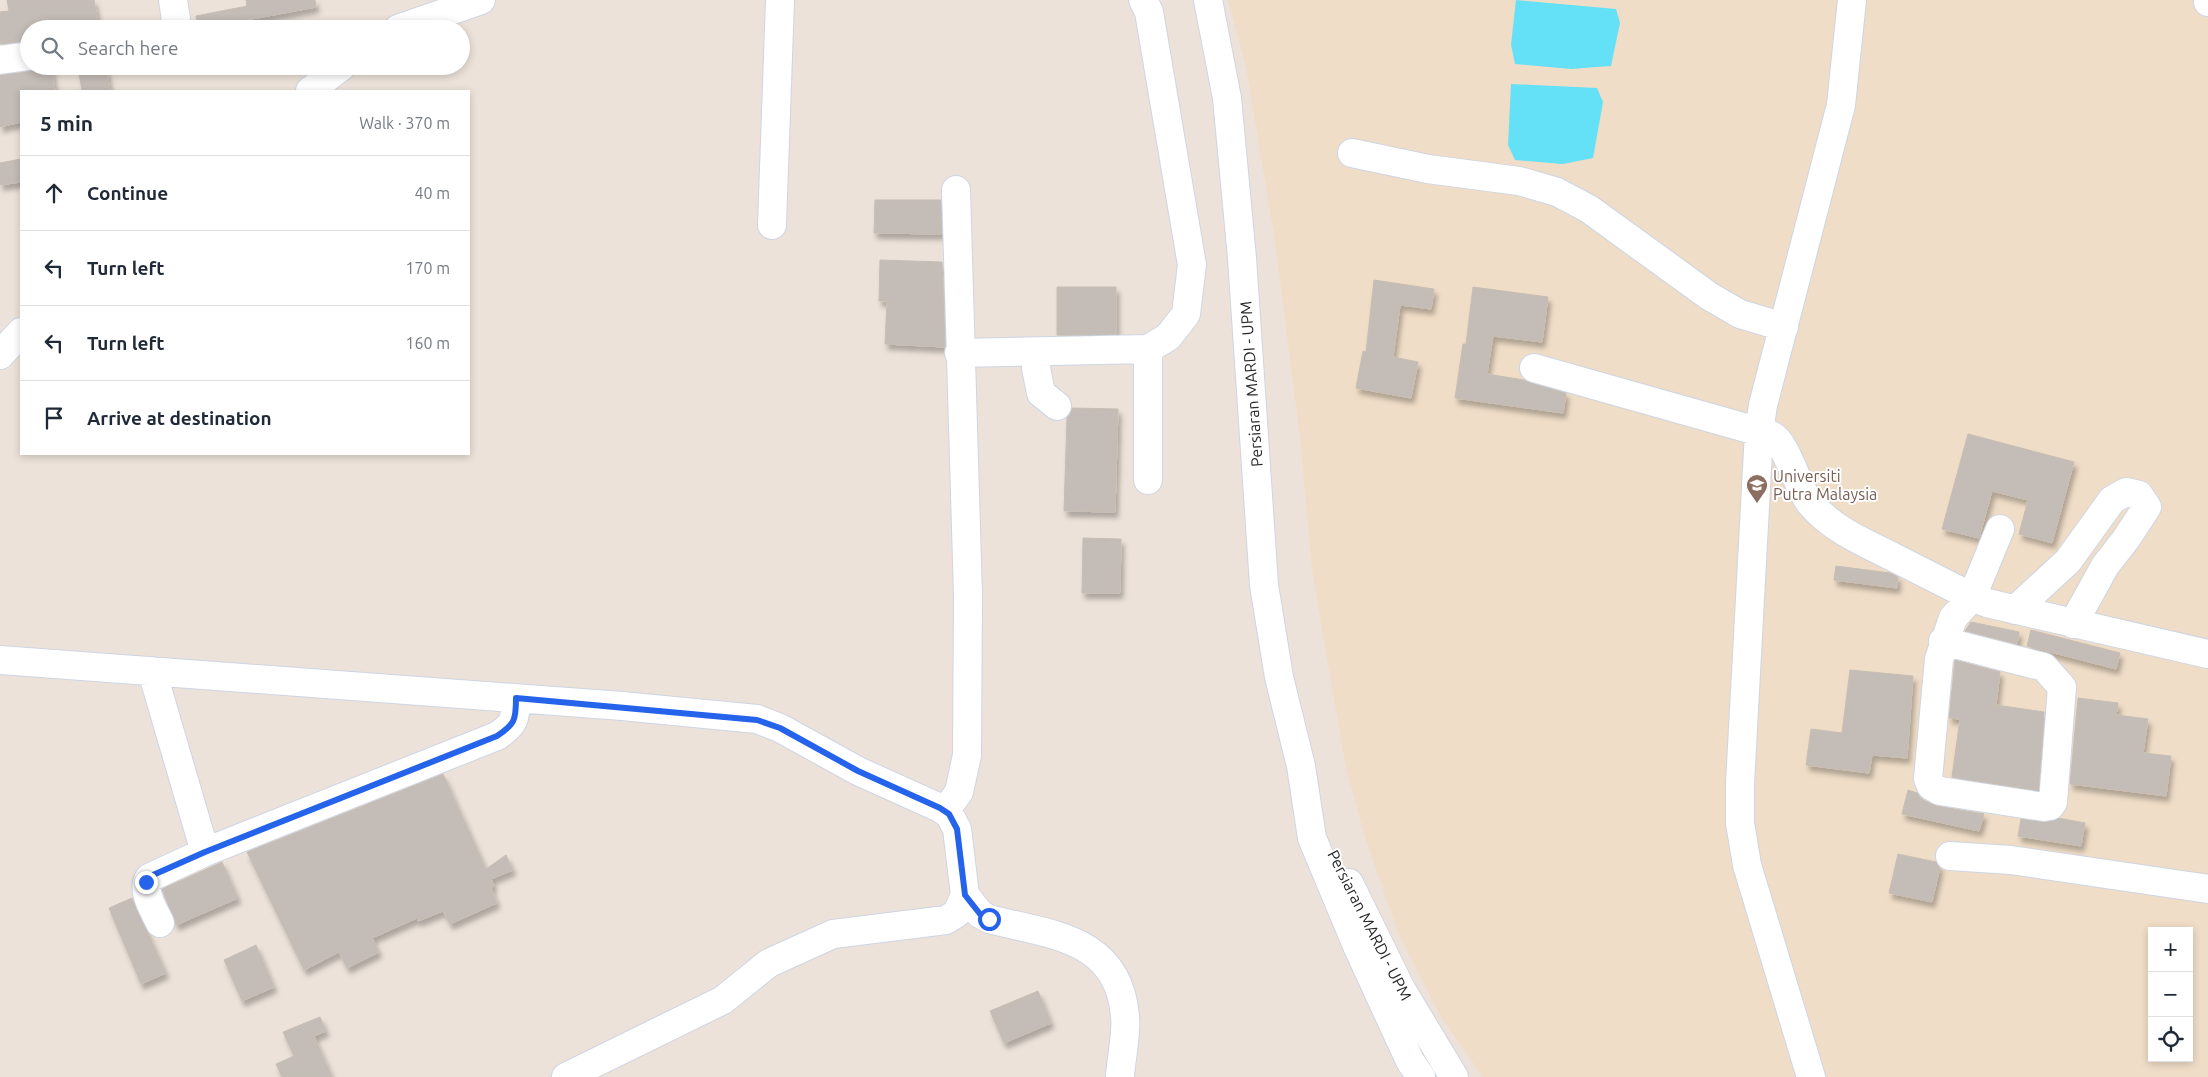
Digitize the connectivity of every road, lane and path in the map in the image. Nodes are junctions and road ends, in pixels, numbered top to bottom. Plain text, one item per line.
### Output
1 (173, 0) edge
2 (481, 0) edge
3 (780, 0) edge
4 (1144, 0) edge
5 (1208, 0) edge
6 (1852, 0) edge
7 (176, 20) edge
8 (424, 20) edge
9 (20, 57) edge
10 (0, 60) edge
11 (330, 75) edge
12 (311, 90) edge
13 (1352, 153) dead end
14 (956, 190) dead end
15 (772, 225) dead end
16 (1784, 327) junction
17 (20, 333) edge
18 (1148, 349) junction
19 (1038, 352) junction
20 (959, 353) junction
21 (0, 355) edge
22 (1534, 368) dead end
23 (1057, 406) dead end
24 (1759, 432) junction
25 (1148, 480) dead end
26 (2000, 529) dead end
27 (1972, 597) junction
28 (2015, 610) junction
29 (2073, 624) junction
30 (1943, 641) junction
31 (2208, 654) edge
32 (0, 660) edge
33 (152, 671) junction
34 (516, 698) junction
35 (1301, 766) junction
36 (953, 802) junction
37 (205, 852) junction
38 (1950, 856) dead end
39 (2208, 889) edge
40 (965, 895) junction
41 (160, 923) dead end
42 (566, 1077) edge
43 (1120, 1077) edge
44 (1421, 1077) edge
45 (1454, 1077) edge
46 (1812, 1077) edge

1 - 7 street
2 - 8 street
3 - 15 street
4 - 18 street
5 - 35 street, Persiaran MARDI - UPM
6 - 16 street
9 - 10 street
11 - 12 street
13 - 16 street
14 - 20 street
16 - 24 street
17 - 21 street
18 - 19 street
18 - 25 street
19 - 20 street
19 - 23 street
20 - 36 street
22 - 24 street
24 - 27 street
24 - 46 street
26 - 27 street
27 - 28 street
27 - 30 street
28 - 29 street
28 - 29 street
29 - 31 street
30 - 30 street
32 - 33 street
33 - 34 street
33 - 37 street
34 - 36 street
34 - 37 street
35 - 44 street, Persiaran MARDI - UPM
35 - 45 street, Persiaran MARDI - UPM
36 - 40 street
37 - 41 street
38 - 39 street
40 - 42 street
40 - 43 street

